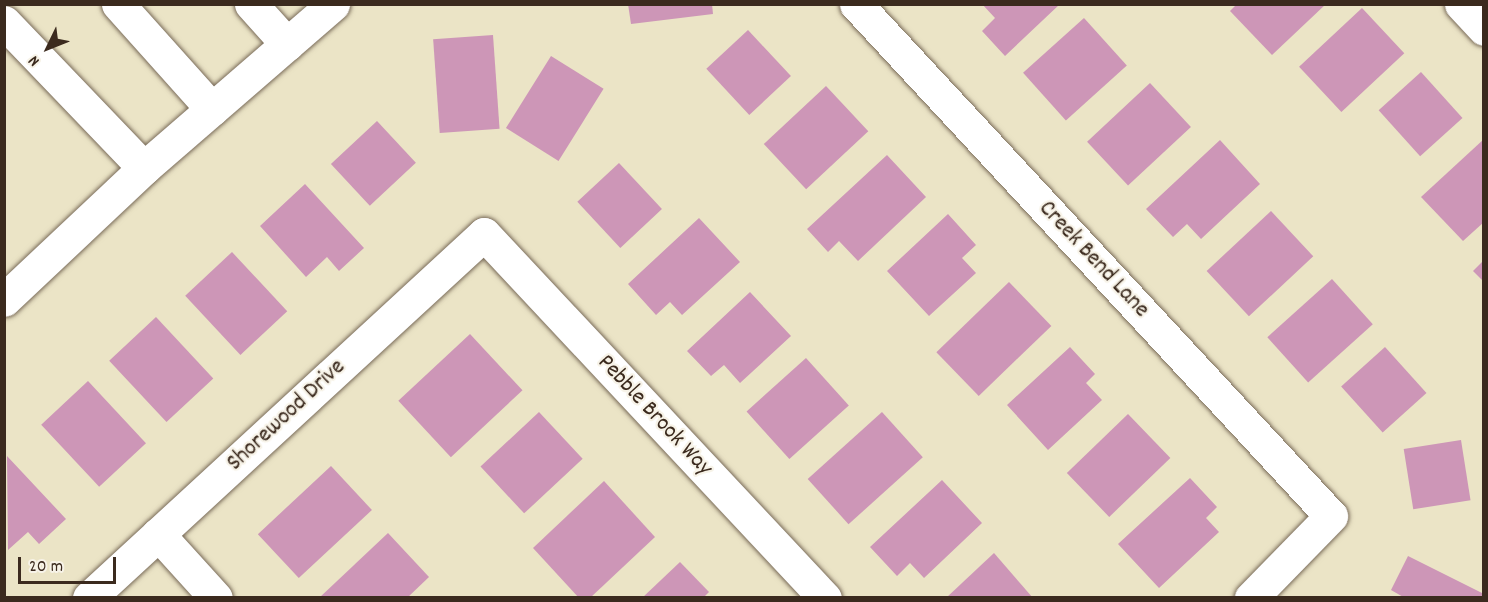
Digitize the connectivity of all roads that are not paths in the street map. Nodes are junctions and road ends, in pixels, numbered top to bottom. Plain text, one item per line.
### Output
1 (118, 4) edge
2 (251, 4) edge
3 (333, 4) edge
4 (856, 4) edge
5 (1461, 4) edge
6 (12, 15) edge
7 (1484, 29) edge
8 (287, 44) junction
9 (212, 109) junction
10 (144, 168) junction
11 (484, 234) joint
12 (4, 300) edge
13 (158, 534) junction
14 (89, 597) edge
15 (216, 597) edge
16 (825, 597) edge
17 (1251, 597) edge

1 - 9 street
2 - 8 street
3 - 8 street
4 - 17 street, Creek Bend Lane
5 - 7 street
6 - 10 street
8 - 9 street
9 - 10 street
10 - 12 street
11 - 13 street, Shorewood Drive
11 - 16 street, Pebble Brook Way
13 - 14 street, Shorewood Drive
13 - 15 street

